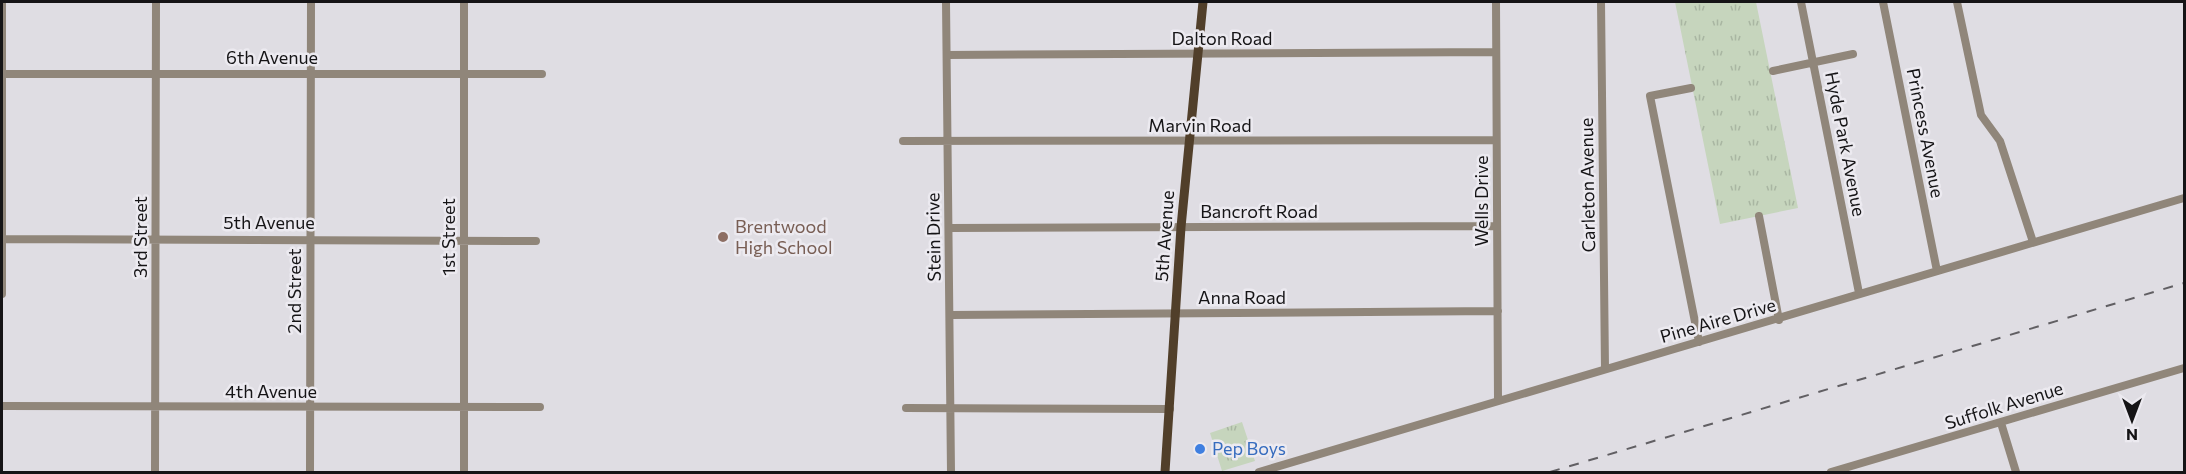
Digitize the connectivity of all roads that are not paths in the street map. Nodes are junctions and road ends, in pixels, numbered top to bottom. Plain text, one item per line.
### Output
1 (2, 2) edge
2 (156, 2) edge
3 (311, 2) edge
4 (464, 2) edge
5 (946, 2) edge
6 (1203, 2) edge
7 (1496, 2) edge
8 (1601, 2) edge
9 (1801, 2) edge
10 (1884, 2) edge
11 (1958, 2) edge
12 (1496, 52) junction
13 (1197, 54) junction
14 (1853, 54) dead end
15 (947, 55) junction
16 (1813, 62) junction
17 (1773, 71) dead end
18 (156, 73) junction
19 (2, 74) edge
20 (311, 74) junction
21 (464, 74) junction
22 (542, 74) dead end
23 (1690, 88) dead end
24 (1497, 140) junction
25 (903, 141) dead end
26 (948, 141) junction
27 (1190, 141) junction
28 (2184, 198) edge
29 (1759, 216) dead end
30 (1497, 226) junction
31 (1181, 227) junction
32 (949, 228) junction
33 (2, 239) edge
34 (311, 239) junction
35 (156, 240) junction
36 (464, 241) junction
37 (536, 241) dead end
38 (2033, 242) junction
39 (1937, 271) junction
40 (1858, 293) junction
41 (2, 294) edge
42 (1498, 311) junction
43 (1176, 313) junction
44 (951, 315) junction
45 (1779, 320) junction
46 (1699, 342) junction
47 (2184, 368) edge
48 (1605, 369) junction
49 (1498, 401) junction
50 (2, 406) edge
51 (155, 407) junction
52 (310, 407) junction
53 (464, 407) junction
54 (540, 407) dead end
55 (906, 408) dead end
56 (952, 408) junction
57 (1170, 409) junction
58 (2001, 423) junction
59 (155, 472) edge
60 (309, 472) edge
61 (464, 472) edge
62 (951, 472) edge
63 (1165, 472) edge
64 (1259, 472) edge
65 (1832, 472) edge
66 (2016, 472) edge

1 - 19 street
2 - 18 street, 3rd Street
3 - 20 street, 2nd Street
4 - 21 street, 1st Street
5 - 15 street, Stein Drive
6 - 13 main road, 5th Avenue
7 - 12 street, Wells Drive
8 - 48 street, Carleton Avenue
9 - 16 street, Hyde Park Avenue
10 - 39 street, Princess Avenue
11 - 38 street
12 - 13 street, Dalton Road
12 - 24 street, Wells Drive
13 - 15 street, Dalton Road
13 - 27 main road, 5th Avenue
14 - 16 street
15 - 26 street, Stein Drive
16 - 17 street
16 - 40 street, Hyde Park Avenue
18 - 19 street, 6th Avenue
18 - 20 street, 6th Avenue
18 - 35 street, 3rd Street
19 - 33 street
20 - 21 street, 6th Avenue
20 - 34 street, 2nd Street
21 - 22 street, 6th Avenue
21 - 36 street, 1st Street
23 - 46 street
24 - 27 street, Marvin Road
24 - 30 street, Wells Drive
25 - 26 street, Marvin Road
26 - 27 street, Marvin Road
26 - 32 street, Stein Drive
27 - 31 main road, 5th Avenue
28 - 38 street, Pine Aire Drive
29 - 45 street
30 - 31 street, Bancroft Road
30 - 42 street, Wells Drive
31 - 32 street, Bancroft Road
31 - 43 main road, 5th Avenue
32 - 44 street, Stein Drive
33 - 35 street, 5th Avenue
33 - 41 street
34 - 35 street, 5th Avenue
34 - 36 street, 5th Avenue
34 - 52 street, 2nd Street
35 - 51 street, 3rd Street
36 - 37 street, 5th Avenue
36 - 53 street, 1st Street
38 - 39 street, Pine Aire Drive
39 - 40 street, Pine Aire Drive
40 - 45 street, Pine Aire Drive
42 - 43 street, Anna Road
42 - 49 street, Wells Drive
43 - 44 street, Anna Road
43 - 57 main road, 5th Avenue
44 - 56 street, Stein Drive
45 - 46 street, Pine Aire Drive
46 - 48 street, Pine Aire Drive
47 - 58 street, Suffolk Avenue
48 - 49 street, Pine Aire Drive
49 - 64 street, Pine Aire Drive
50 - 51 street, 4th Avenue
51 - 52 street, 4th Avenue
51 - 59 street, 3rd Street
52 - 53 street, 4th Avenue
52 - 60 street, 2nd Street
53 - 54 street, 4th Avenue
53 - 61 street, 1st Street
55 - 56 street
56 - 57 street
56 - 62 street, Stein Drive
57 - 63 main road, 5th Avenue
58 - 65 street, Suffolk Avenue
58 - 66 street

